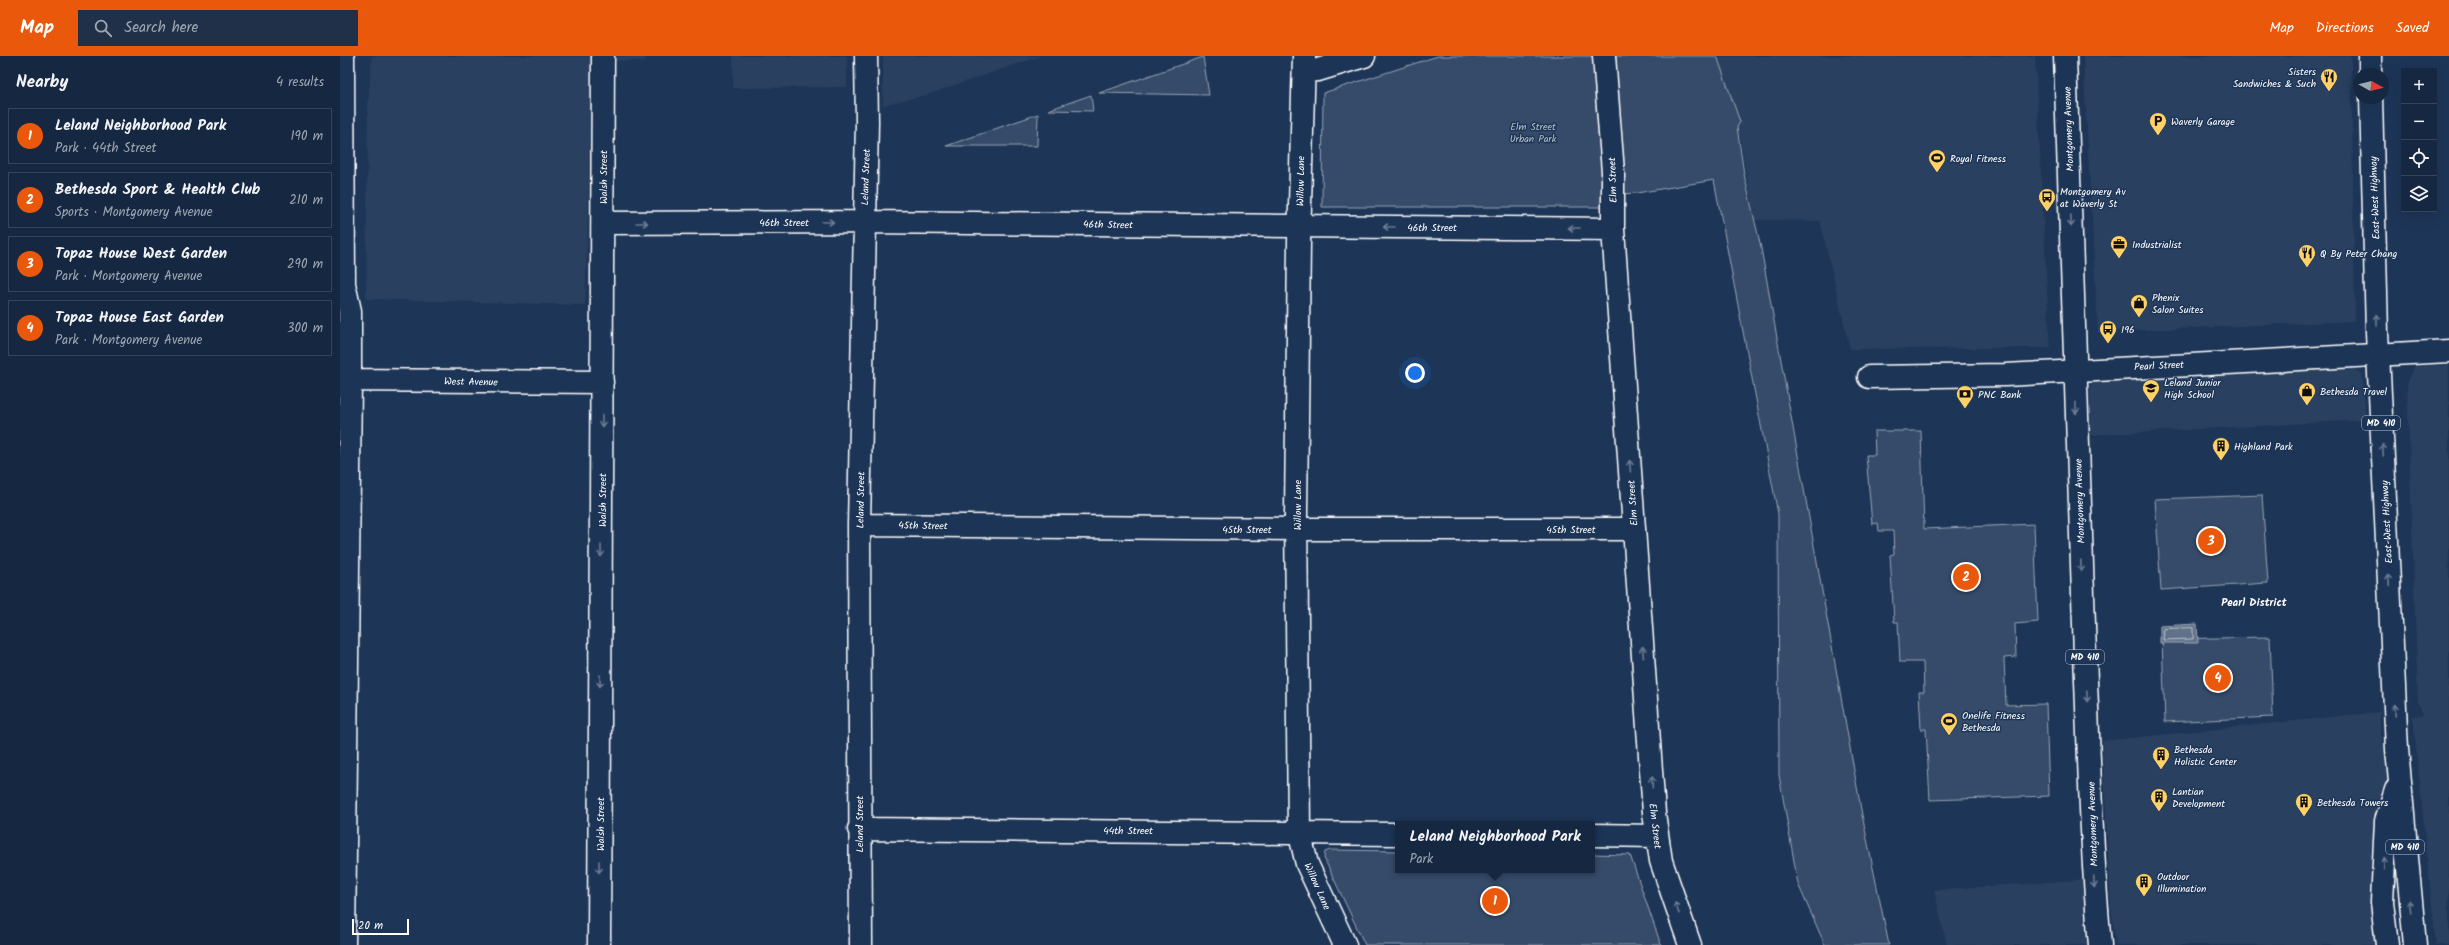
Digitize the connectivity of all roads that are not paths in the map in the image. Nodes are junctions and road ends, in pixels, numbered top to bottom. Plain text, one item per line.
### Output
1 (344, 56) edge
2 (603, 56) edge
3 (866, 56) edge
4 (1364, 56) edge
5 (1604, 56) edge
6 (2065, 56) edge
7 (2370, 56) edge
8 (1304, 64) edge
9 (2370, 68) edge
10 (2371, 104) edge
11 (864, 222) junction
12 (603, 223) junction
13 (1299, 226) junction
14 (1614, 229) junction
15 (2449, 351) edge
16 (2378, 353) junction
17 (2076, 370) junction
18 (1869, 377) dead end
19 (345, 380) edge
20 (602, 382) junction
21 (859, 525) junction
22 (1296, 529) junction
23 (1634, 529) junction
24 (2399, 781) junction
25 (859, 829) junction
26 (1299, 831) junction
27 (1395, 834) edge
28 (1595, 836) edge
29 (1657, 836) junction
30 (344, 945) edge
31 (599, 945) edge
32 (861, 945) edge
33 (1345, 945) edge
34 (1690, 945) edge
35 (2100, 945) edge
36 (2387, 945) edge
37 (2415, 945) edge

1 - 19 street
2 - 12 street, Walsh Street
3 - 11 street, Leland Street
4 - 8 street
5 - 14 street, Elm Street
6 -> 17 street, Montgomery Avenue / MD 410
7 - 9 street
8 - 13 street, Willow Lane
16 -> 10 street, East-West Highway / MD 410
12 -> 11 street, 46th Street
11 - 13 street, 46th Street
11 - 21 street, Leland Street
12 - 20 street, Walsh Street
14 -> 13 street, 46th Street
13 - 22 street, Willow Lane
23 -> 14 street, Elm Street
15 - 16 street, Pearl Street
16 - 17 street, Pearl Street
24 -> 16 street, East-West Highway / MD 410
17 - 18 street, Pearl Street
17 -> 35 street, Montgomery Avenue / MD 410
19 - 20 street, West Avenue
19 - 30 street
20 -> 31 street, Walsh Street
21 - 22 street, 45th Street
21 - 25 street, Leland Street
22 - 23 street, 45th Street
22 - 26 street, Willow Lane
29 -> 23 street, Elm Street
36 -> 24 street
37 -> 24 street, East-West Highway / MD 410
25 - 26 street, 44th Street
25 - 32 street, Leland Street
26 - 27 street, 44th Street
26 - 33 street, Willow Lane
28 - 29 street
34 -> 29 street, Elm Street

